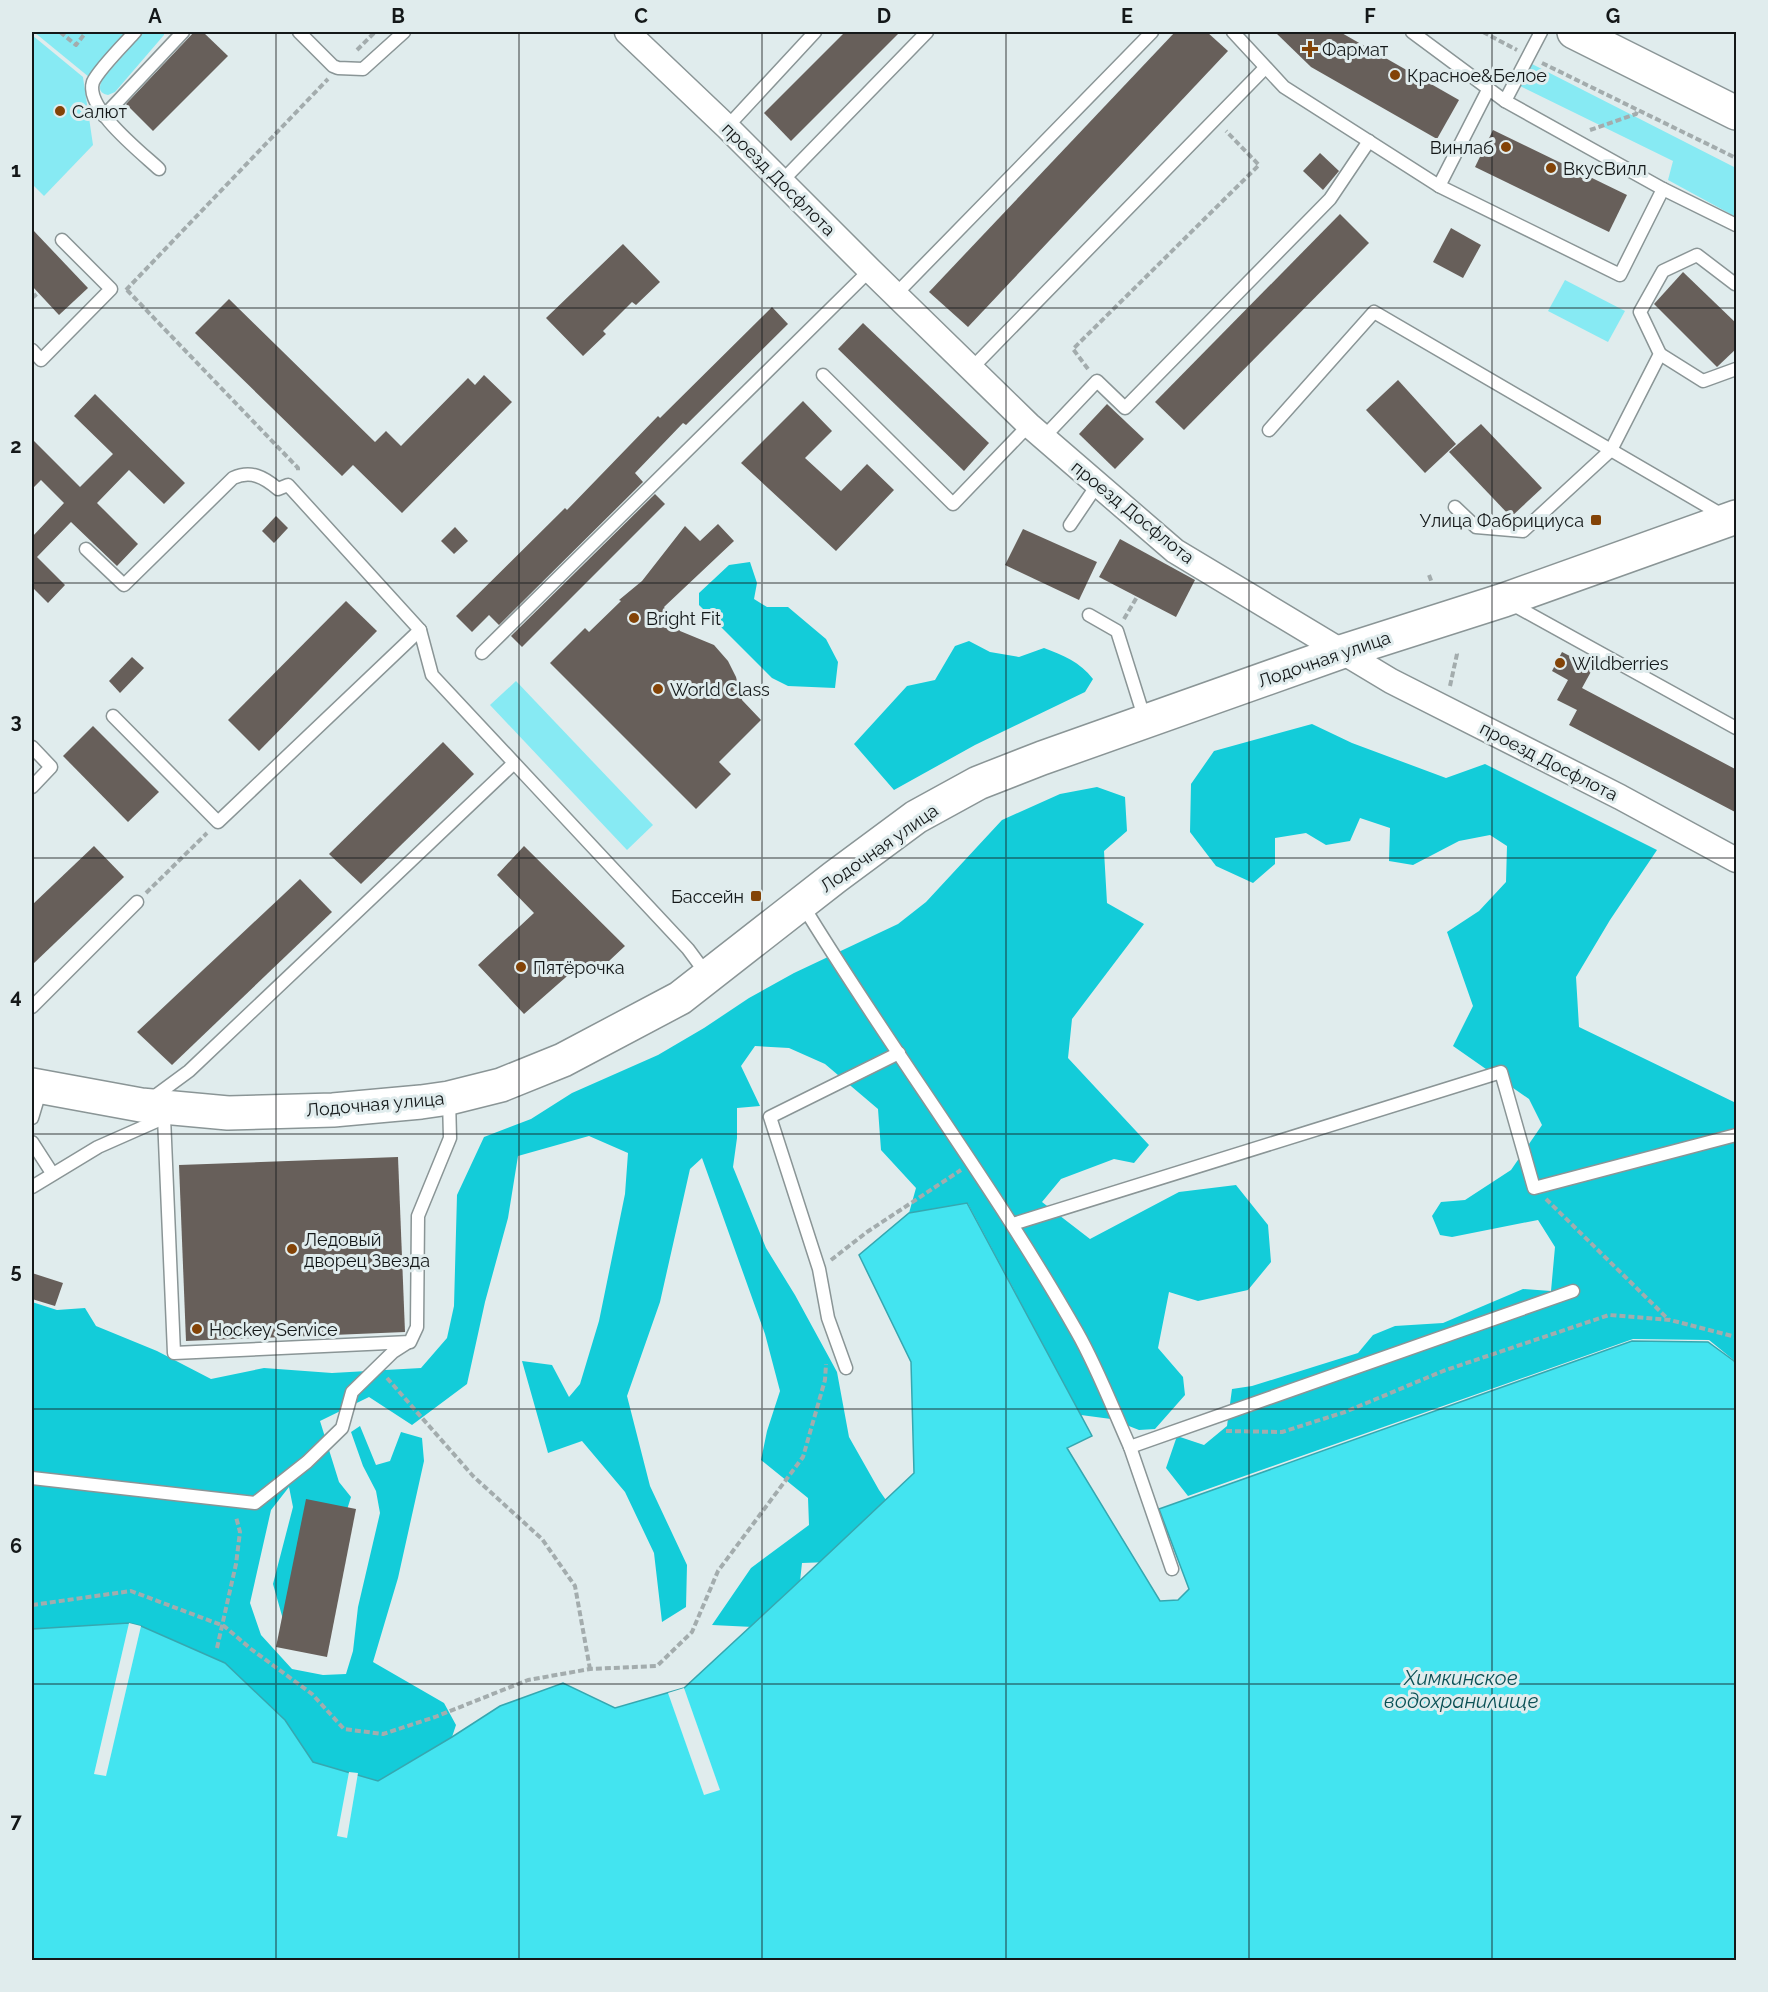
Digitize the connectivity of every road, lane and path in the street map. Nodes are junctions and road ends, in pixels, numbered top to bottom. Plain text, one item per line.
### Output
1 (60, 32) edge
2 (66, 32) edge
3 (86, 32) edge
4 (135, 32) edge
5 (183, 32) edge
6 (299, 32) edge
7 (375, 32) edge
8 (404, 32) edge
9 (627, 32) edge
10 (815, 32) edge
11 (927, 32) edge
12 (1152, 32) edge
13 (1233, 32) edge
14 (1412, 32) edge
15 (1483, 32) edge
16 (1541, 32) edge
17 (1574, 32) edge
18 (67, 38) junction
19 (1528, 56) junction
20 (1265, 68) junction
21 (339, 69) junction
22 (1488, 90) junction
23 (1505, 101) junction
24 (1638, 109) junction
25 (1737, 113) edge
26 (104, 116) junction
27 (1215, 119) junction
28 (727, 127) junction
29 (1576, 140) junction
30 (1369, 141) junction
31 (1737, 158) edge
32 (159, 169) dead end
33 (782, 181) junction
34 (1439, 186) junction
35 (1663, 189) junction
36 (1737, 225) edge
37 (62, 240) dead end
38 (870, 270) junction
39 (1737, 283) edge
40 (111, 289) junction
41 (127, 291) junction
42 (38, 292) dead end
43 (895, 295) junction
44 (32, 298) edge
45 (32, 350) edge
46 (1660, 354) junction
47 (1085, 365) dead end
48 (971, 369) junction
49 (1737, 369) edge
50 (823, 375) dead end
51 (1269, 430) dead end
52 (1036, 431) junction
53 (1611, 450) junction
54 (288, 485) junction
55 (1097, 485) junction
56 (1455, 507) dead end
57 (1733, 518) edge
58 (1070, 525) dead end
59 (86, 549) dead end
60 (1429, 575) dead end
61 (1432, 583) dead end
62 (1137, 597) dead end
63 (1504, 600) junction
64 (1089, 615) dead end
65 (420, 630) junction
66 (1117, 631) junction
67 (1456, 651) dead end
68 (1341, 652) junction
69 (482, 653) dead end
70 (1449, 690) dead end
71 (113, 716) dead end
72 (1145, 721) junction
73 (1737, 728) edge
74 (32, 747) edge
75 (513, 764) junction
76 (32, 787) edge
77 (218, 822) junction
78 (1737, 860) edge
79 (137, 902) joint
80 (802, 903) junction
81 (709, 976) junction
82 (32, 1007) edge
83 (899, 1053) junction
84 (37, 1086) edge
85 (449, 1098) junction
86 (163, 1110) junction
87 (32, 1118) edge
88 (1737, 1135) edge
89 (32, 1142) edge
90 (972, 1163) junction
91 (52, 1173) junction
92 (32, 1187) edge
93 (1534, 1188) junction
94 (1013, 1224) junction
95 (819, 1269) junction
96 (1573, 1291) dead end
97 (1670, 1320) junction
98 (1737, 1337) edge
99 (410, 1342) junction
100 (826, 1359) dead end
101 (377, 1367) junction
102 (846, 1368) dead end
103 (1186, 1426) junction
104 (1130, 1447) junction
105 (32, 1478) edge
106 (233, 1501) junction
107 (1172, 1569) dead end
108 (32, 1605) edge
109 (224, 1626) junction
110 (218, 1648) dead end
111 (590, 1669) junction

1 - 18 path
2 - 18 path
3 - 18 path
4 - 26 lane
5 - 26 lane
6 - 21 lane
7 - 21 path
8 - 21 lane
9 - 28 street, проезд Досфлота
10 - 28 lane
11 - 33 lane
12 - 43 lane
13 - 20 lane
14 - 22 lane
15 - 19 path
16 - 19 lane
17 - 25 street
19 - 23 lane
19 - 24 path
20 - 27 lane
20 - 30 lane
21 - 41 path
22 - 23 lane
22 - 34 lane
23 - 29 lane
24 - 29 path
24 - 31 path
26 - 32 lane
27 - 47 path
27 - 48 lane
28 - 33 street, проезд Досфлота
29 - 35 lane
30 - 34 lane
30 - 52 lane
33 - 38 street, проезд Досфлота
34 - 35 lane
35 - 36 lane
37 - 40 lane
38 - 43 street, проезд Досфлота
38 - 69 lane
39 - 46 lane
40 - 41 path
40 - 45 lane
41 - 54 path
42 - 44 path
43 - 48 street, проезд Досфлота
46 - 49 lane
46 - 53 lane
48 - 52 street, проезд Досфлота
50 - 52 lane
51 - 53 lane
52 - 55 street, проезд Досфлота
53 - 56 lane
53 - 57 lane
54 - 59 lane
54 - 65 lane
55 - 58 lane
55 - 68 street, проезд Досфлота
57 - 63 street, Лодочная улица
60 - 61 path
62 - 66 path
63 - 68 street, Лодочная улица
63 - 73 lane
64 - 66 lane
65 - 75 lane
65 - 77 lane
66 - 72 lane
67 - 70 path
68 - 72 street, Лодочная улица
68 - 78 street, проезд Досфлота
71 - 77 lane
72 - 80 street, Лодочная улица
74 - 76 lane
75 - 81 lane
75 - 86 lane
77 - 79 path
79 - 82 lane
80 - 81 street, Лодочная улица
80 - 83 lane
81 - 85 street, Лодочная улица
83 - 90 lane
83 - 95 lane
84 - 86 street, Лодочная улица
84 - 87 lane
85 - 86 street, Лодочная улица
85 - 99 lane
86 - 91 lane
86 - 99 lane
88 - 93 lane
89 - 91 lane
90 - 94 lane
90 - 95 path
91 - 92 lane
93 - 94 lane
93 - 97 path
94 - 104 lane
95 - 102 lane
96 - 103 lane
97 - 98 path
97 - 103 path
99 - 101 lane
100 - 111 path
101 - 106 lane
101 - 111 path
103 - 104 lane
104 - 107 lane
105 - 106 lane
106 - 109 path
108 - 109 path
109 - 110 path
109 - 111 path

